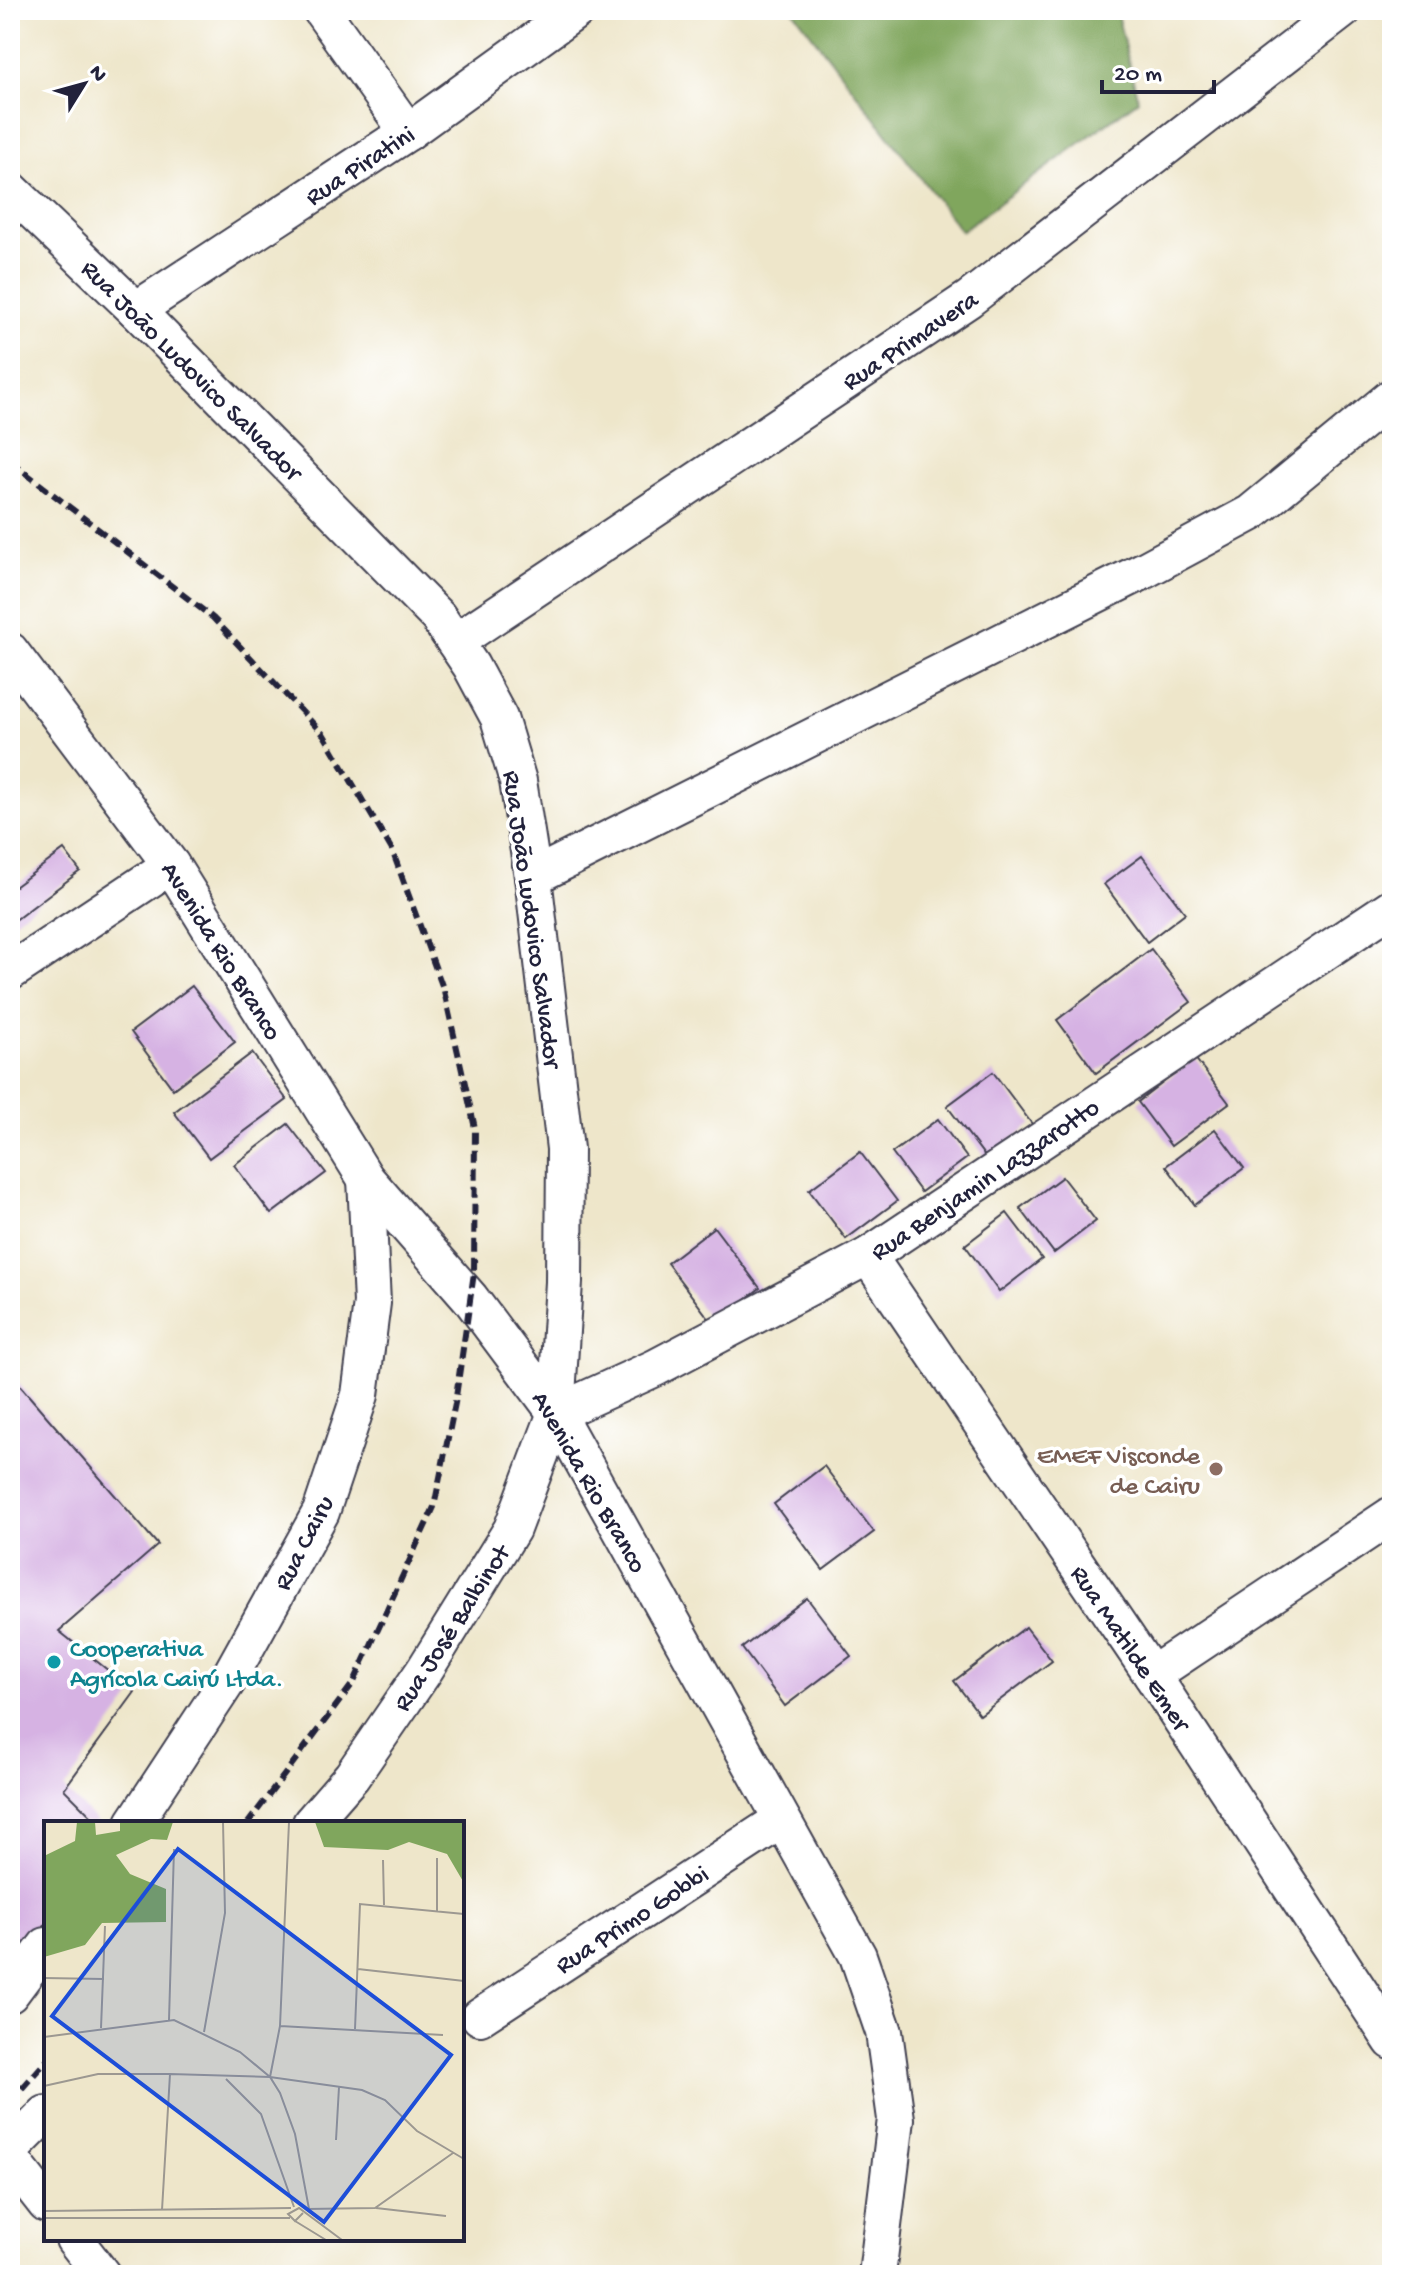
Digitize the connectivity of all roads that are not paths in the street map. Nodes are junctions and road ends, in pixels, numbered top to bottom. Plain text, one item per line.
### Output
1 (321, 10) edge
2 (577, 10) edge
3 (1343, 10) edge
4 (408, 132) junction
5 (10, 189) edge
6 (136, 310) junction
7 (1392, 397) edge
8 (455, 642) junction
9 (10, 651) edge
10 (171, 865) junction
11 (533, 877) junction
12 (1392, 907) edge
13 (10, 972) edge
14 (366, 1179) junction
15 (868, 1256) junction
16 (556, 1413) junction
17 (1392, 1515) edge
18 (1152, 1675) junction
19 (781, 1820) junction
20 (135, 1821) edge
21 (313, 1821) edge
22 (44, 1949) edge
23 (10, 1994) edge
24 (480, 2017) dead end
25 (1392, 2041) edge
26 (44, 2116) edge
27 (10, 2150) edge
28 (10, 2158) edge
29 (44, 2201) edge
30 (76, 2241) edge
31 (102, 2275) edge
32 (877, 2275) edge

1 - 4 street
2 - 4 street, Rua Piratini
3 - 8 street, Rua Primavera
4 - 6 street, Rua Piratini
5 - 6 street, Rua João Ludovico Salvador
6 - 8 street, Rua João Ludovico Salvador
7 - 11 street
8 - 11 street, Rua João Ludovico Salvador
9 - 10 street, Avenida Rio Branco
10 - 13 street
10 - 14 street, Avenida Rio Branco
11 - 16 street, Rua João Ludovico Salvador
12 - 15 street, Rua Benjamin Lazzarotto
14 - 16 street, Avenida Rio Branco
14 - 20 street, Rua Cairu
15 - 16 street, Rua Benjamin Lazzarotto
15 - 18 street, Rua Matilde Emer
16 - 19 street, Avenida Rio Branco
16 - 21 street, Rua José Balbinot
17 - 18 street
18 - 25 street, Rua Matilde Emer
19 - 24 street, Rua Primo Gobbi
19 - 32 street, Avenida Rio Branco
22 - 23 street
26 - 27 street
28 - 29 street
30 - 31 street

